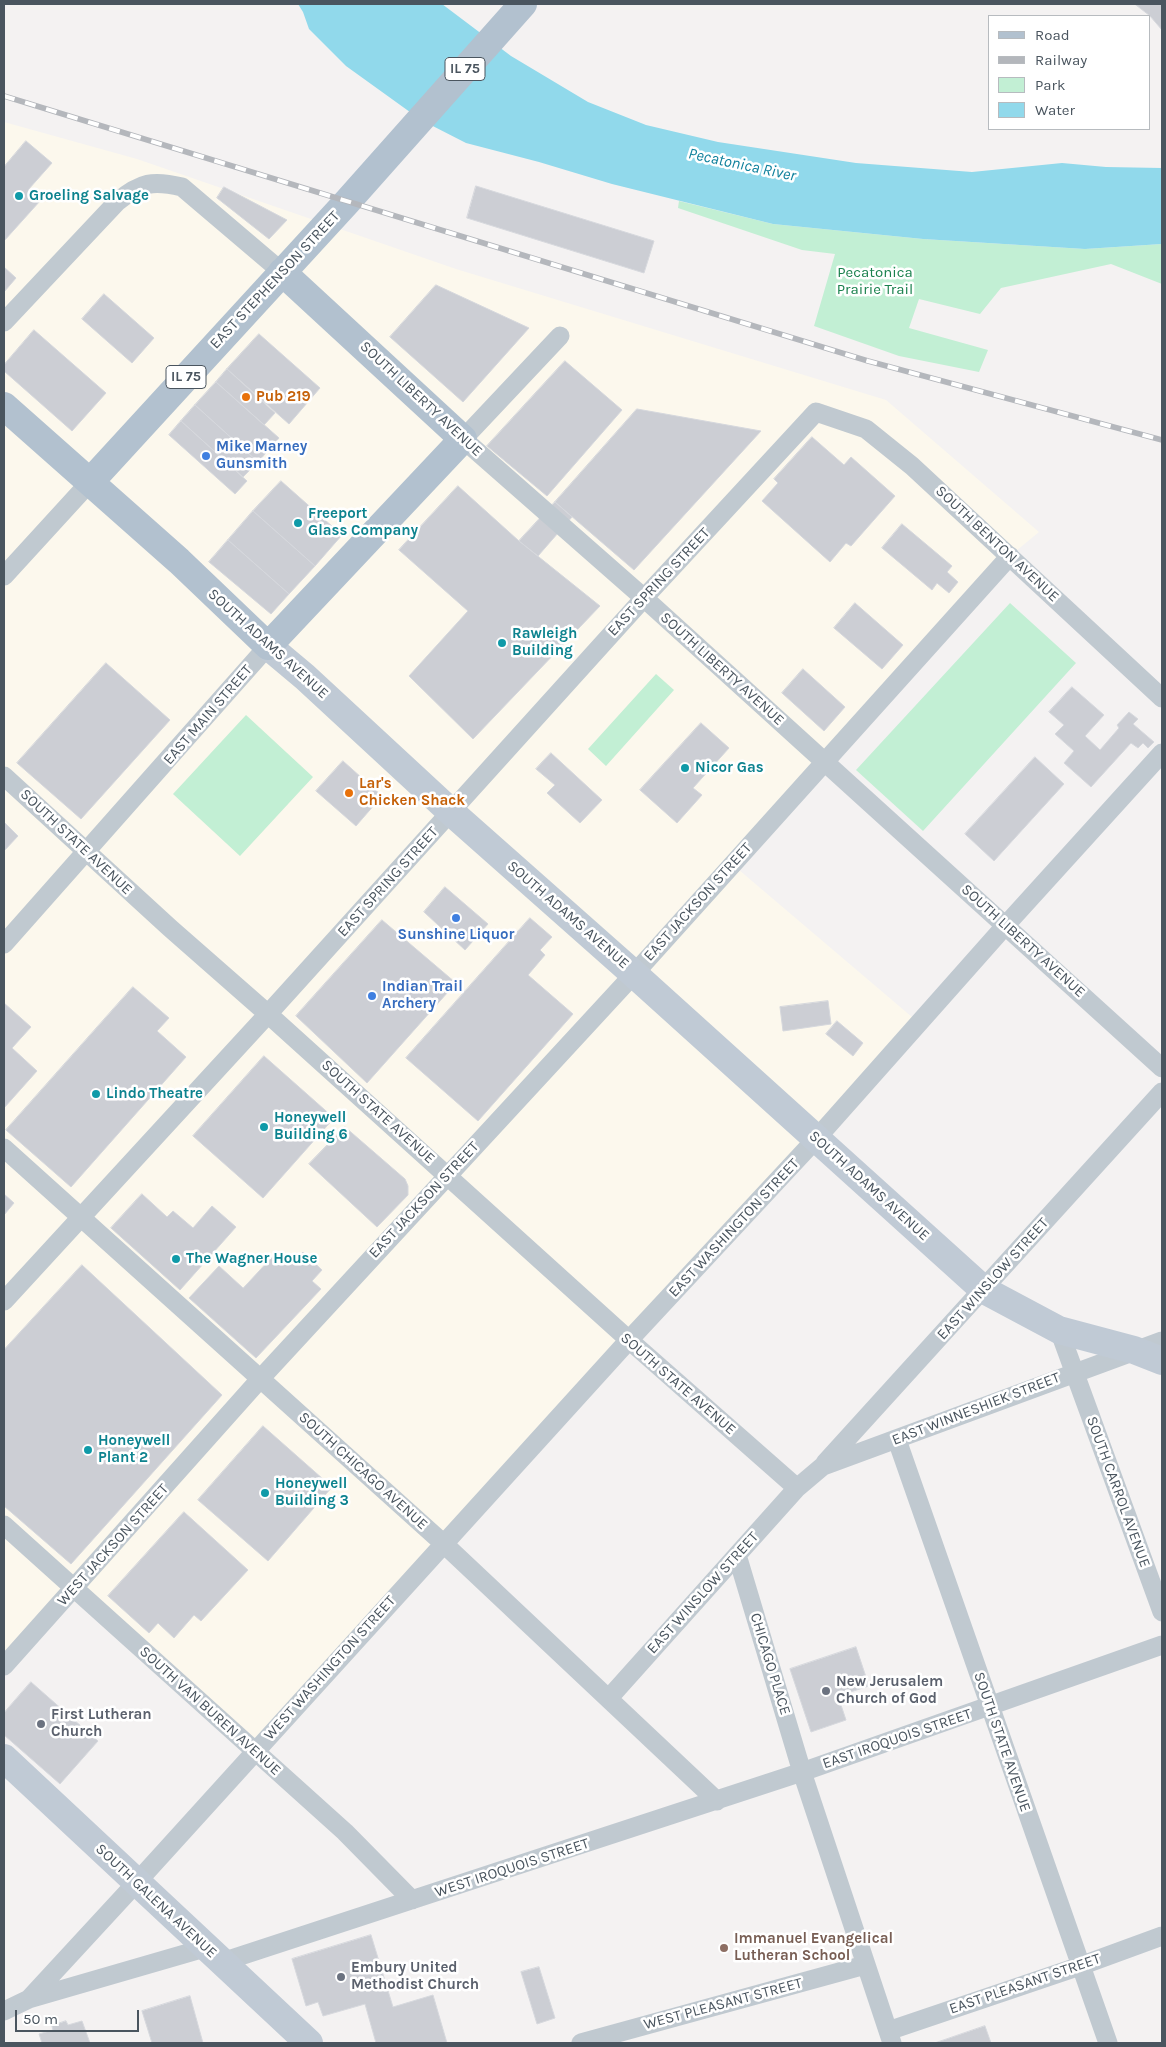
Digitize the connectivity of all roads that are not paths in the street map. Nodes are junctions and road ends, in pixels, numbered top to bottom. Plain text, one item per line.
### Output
1 (520, 6) edge
2 (282, 272) junction
3 (4, 322) edge
4 (560, 336) dead end
5 (4, 406) edge
6 (816, 412) joint
7 (463, 440) junction
8 (90, 482) junction
9 (1010, 556) junction
10 (4, 576) edge
11 (644, 598) junction
12 (268, 646) junction
13 (1162, 698) edge
14 (1162, 753) edge
15 (824, 762) junction
16 (4, 776) edge
17 (451, 812) junction
18 (87, 852) junction
19 (1005, 926) junction
20 (4, 944) edge
21 (634, 974) junction
22 (268, 1014) junction
23 (1162, 1068) edge
24 (1162, 1092) edge
25 (816, 1139) junction
26 (4, 1148) edge
27 (448, 1175) junction
28 (79, 1218) junction
29 (984, 1290) junction
30 (4, 1301) edge
31 (1059, 1330) junction
32 (629, 1340) junction
33 (1162, 1341) edge
34 (1134, 1350) junction
35 (1162, 1361) edge
36 (1074, 1372) junction
37 (261, 1378) junction
38 (896, 1440) junction
39 (823, 1466) junction
40 (797, 1488) junction
41 (4, 1525) edge
42 (444, 1544) junction
43 (737, 1555) junction
44 (75, 1589) junction
45 (1162, 1612) edge
46 (1162, 1645) edge
47 (4, 1666) edge
48 (609, 1698) junction
49 (989, 1707) junction
50 (255, 1751) junction
51 (4, 1758) edge
52 (802, 1772) junction
53 (717, 1801) junction
54 (137, 1882) junction
55 (412, 1900) junction
56 (1162, 1936) edge
57 (213, 1955) junction
58 (865, 1965) junction
59 (1080, 1966) junction
60 (29, 1999) junction
61 (4, 2011) edge
62 (890, 2037) edge
63 (309, 2043) edge
64 (580, 2043) edge
65 (1108, 2043) edge

1 - 2 main road, EAST STEPHENSON STREET / IL 75
2 - 3 street
2 - 7 main road, SOUTH LIBERTY AVENUE
2 - 8 main road, EAST STEPHENSON STREET / IL 75
4 - 7 street, EAST MAIN STREET
5 - 8 main road, SOUTH ADAMS AVENUE
6 - 9 street, SOUTH BENTON AVENUE
6 - 11 street, EAST SPRING STREET
7 - 11 street, SOUTH LIBERTY AVENUE
7 - 12 main road, EAST MAIN STREET
8 - 10 street, EAST STEPHENSON STREET
8 - 12 main road, SOUTH ADAMS AVENUE
9 - 13 street, SOUTH BENTON AVENUE
9 - 15 street, EAST JACKSON STREET
11 - 15 street, SOUTH LIBERTY AVENUE
11 - 17 street, EAST SPRING STREET
12 - 17 street, SOUTH ADAMS AVENUE
12 - 18 street, EAST MAIN STREET
14 - 19 street, EAST WASHINGTON STREET
15 - 19 street, SOUTH LIBERTY AVENUE
15 - 21 street, EAST JACKSON STREET
16 - 18 street, SOUTH STATE AVENUE
17 - 21 street, SOUTH ADAMS AVENUE
17 - 22 street, EAST SPRING STREET
18 - 20 street, EAST MAIN STREET
18 - 22 street, SOUTH STATE AVENUE
19 - 23 street, SOUTH LIBERTY AVENUE
19 - 25 street, EAST WASHINGTON STREET
21 - 25 street, SOUTH ADAMS AVENUE
21 - 27 street, EAST JACKSON STREET
22 - 27 street, SOUTH STATE AVENUE
22 - 28 street, EAST SPRING STREET
24 - 29 street, EAST WINSLOW STREET
25 - 29 street, SOUTH ADAMS AVENUE
25 - 32 street, EAST WASHINGTON STREET
26 - 28 street, SOUTH CHICAGO AVENUE
27 - 32 street, SOUTH STATE AVENUE
27 - 37 street, EAST JACKSON STREET
28 - 30 street, EAST SPRING STREET
28 - 37 street, SOUTH CHICAGO AVENUE
29 - 31 street, SOUTH ADAMS AVENUE
29 - 39 street, EAST WINSLOW STREET
31 - 34 street, SOUTH ADAMS AVENUE
31 - 36 street
32 - 40 street, SOUTH STATE AVENUE
32 - 42 street, EAST WASHINGTON STREET
33 - 34 street, EAST WINNESHIEK STREET
34 - 35 street, SOUTH ADAMS AVENUE
34 - 36 street, EAST WINNESHIEK STREET
36 - 38 street, EAST WINNESHIEK STREET
36 - 45 street, SOUTH CARROL AVENUE
37 - 42 street, SOUTH CHICAGO AVENUE
37 - 44 street, WEST JACKSON STREET
38 - 39 street, EAST WINNESHIEK STREET
38 - 49 street, SOUTH STATE AVENUE
39 - 40 street, EAST WINNESHIEK STREET
40 - 43 street, EAST WINSLOW STREET
41 - 44 street, SOUTH VAN BUREN AVENUE
42 - 48 street, SOUTH CHICAGO AVENUE
42 - 50 street, WEST WASHINGTON STREET
43 - 48 street, EAST WINSLOW STREET
43 - 52 street, CHICAGO PLACE
44 - 47 street, WEST JACKSON STREET
44 - 50 street, SOUTH VAN BUREN AVENUE
46 - 49 street, EAST IROQUOIS STREET
48 - 53 street, SOUTH CHICAGO AVENUE
49 - 52 street, EAST IROQUOIS STREET
49 - 59 street, SOUTH STATE AVENUE
50 - 54 street, WEST WASHINGTON STREET
50 - 55 street, SOUTH VAN BUREN AVENUE
51 - 54 street, SOUTH GALENA AVENUE
52 - 53 street, WEST IROQUOIS STREET
52 - 58 street
53 - 55 street, WEST IROQUOIS STREET
54 - 57 street, SOUTH GALENA AVENUE
54 - 60 street, WEST WASHINGTON STREET
55 - 57 street, WEST IROQUOIS STREET
56 - 59 street, EAST PLEASANT STREET
57 - 60 street, WEST IROQUOIS STREET
57 - 63 street, SOUTH GALENA AVENUE
58 - 62 street
58 - 64 street, WEST PLEASANT STREET
59 - 62 street, EAST PLEASANT STREET
59 - 65 street, SOUTH STATE AVENUE
60 - 61 street

